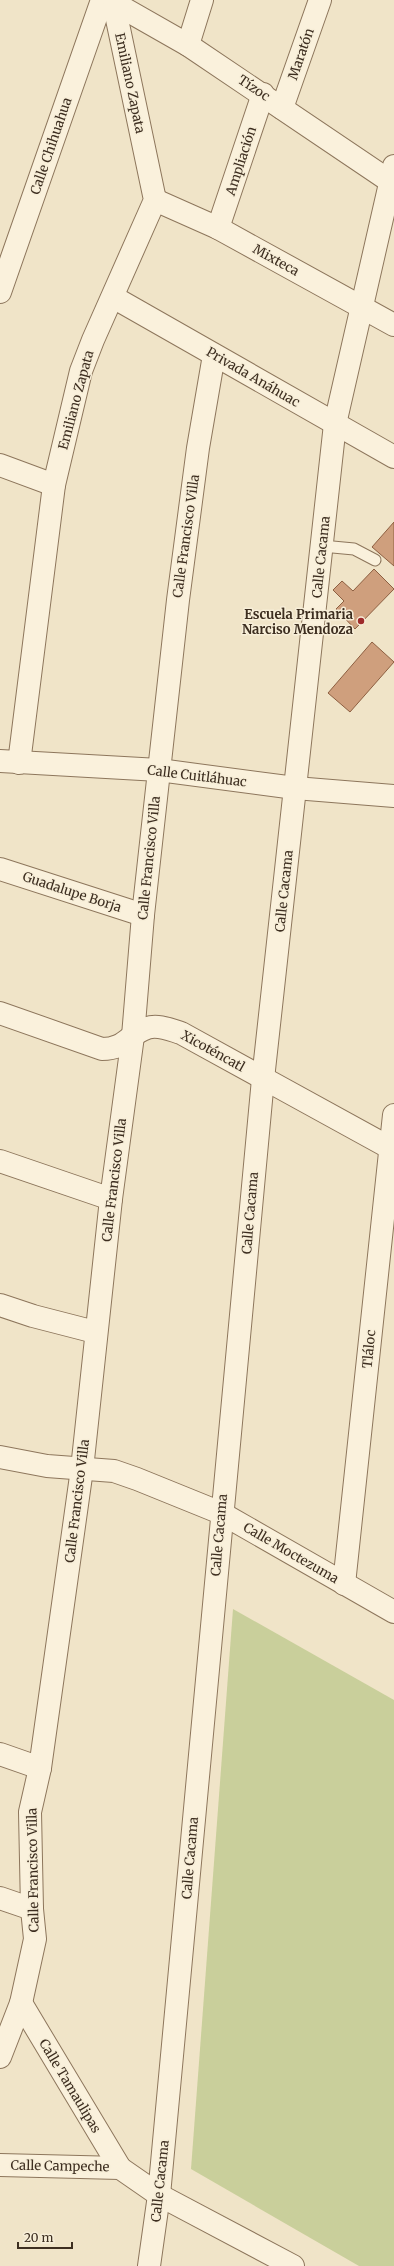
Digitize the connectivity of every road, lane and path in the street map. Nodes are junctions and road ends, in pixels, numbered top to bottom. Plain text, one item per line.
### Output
1 (202, 0) edge
2 (320, 0) edge
3 (108, 2) edge
4 (188, 45) junction
5 (263, 94) junction
6 (282, 108) junction
7 (392, 177) edge
8 (155, 200) junction
9 (218, 228) junction
10 (0, 292) edge
11 (113, 297) junction
12 (362, 307) junction
13 (394, 325) edge
14 (214, 355) junction
15 (335, 424) junction
16 (394, 457) edge
17 (0, 465) edge
18 (54, 485) junction
19 (322, 546) junction
20 (375, 560) dead end
21 (10, 762) edge
22 (159, 770) junction
23 (295, 788) junction
24 (394, 796) edge
25 (0, 869) edge
26 (143, 915) junction
27 (0, 1013) edge
28 (134, 1036) junction
29 (263, 1079) junction
30 (394, 1115) edge
31 (392, 1149) edge
32 (0, 1161) edge
33 (110, 1200) junction
34 (0, 1305) edge
35 (95, 1332) junction
36 (0, 1457) edge
37 (82, 1469) junction
38 (221, 1513) junction
39 (344, 1584) junction
40 (394, 1612) edge
41 (0, 1754) edge
42 (40, 1768) junction
43 (0, 1898) edge
44 (32, 1909) junction
45 (21, 2003) junction
46 (0, 2058) edge
47 (0, 2164) edge
48 (120, 2168) junction
49 (159, 2194) junction
50 (149, 2266) edge
51 (293, 2266) edge

1 - 4 street
2 - 6 street, Maratón
3 - 4 street, Tízoc
3 - 8 street, Emiliano Zapata
3 - 10 street, Calle Chihuahua
4 - 5 street, Tízoc
5 - 6 street, Tízoc
5 - 9 street, Ampliación
6 - 7 street, Tízoc
7 - 12 street, Calle Cacama
8 - 9 street, Mixteca
8 - 11 street, Emiliano Zapata
9 - 12 street, Mixteca
11 - 14 street, Privada Anáhuac
11 - 18 street, Emiliano Zapata
12 - 13 street, Mixteca
12 - 15 street, Calle Cacama
14 - 15 street, Privada Anáhuac
14 - 22 street, Calle Francisco Villa
15 - 16 street, Privada Anáhuac
15 - 19 street, Calle Cacama
17 - 18 street
18 - 21 street, Emiliano Zapata
19 - 20 lane
19 - 23 street, Calle Cacama
21 - 22 street, Calle Cuitláhuac
22 - 23 street, Calle Cuitláhuac
22 - 26 street, Calle Francisco Villa
23 - 24 street, Calle Cuitláhuac
23 - 29 street, Calle Cacama
25 - 26 street, Guadalupe Borja
26 - 28 street, Calle Francisco Villa
27 - 28 street, Xicoténcatl
28 - 29 street, Xicoténcatl
28 - 33 street, Calle Francisco Villa
29 - 31 street, Xicoténcatl
29 - 38 street, Calle Cacama
30 - 31 street, Tláloc
31 - 39 street, Tláloc
32 - 33 street
33 - 35 street, Calle Francisco Villa
34 - 35 street
35 - 37 street, Calle Francisco Villa
36 - 37 street, Calle Moctezuma
37 - 38 street, Calle Moctezuma
37 - 42 street, Calle Francisco Villa
38 - 39 street, Calle Moctezuma
38 - 49 street, Calle Cacama
39 - 40 street, Calle Moctezuma
41 - 42 street
42 - 44 street, Calle Francisco Villa
43 - 44 street
44 - 45 street, Calle Francisco Villa
45 - 46 street, Calle Francisco Villa
45 - 48 street, Calle Tamaulipas
47 - 48 street, Calle Campeche
48 - 49 street, Calle Campeche
49 - 50 street, Calle Cacama
49 - 51 street, Calle Campeche

